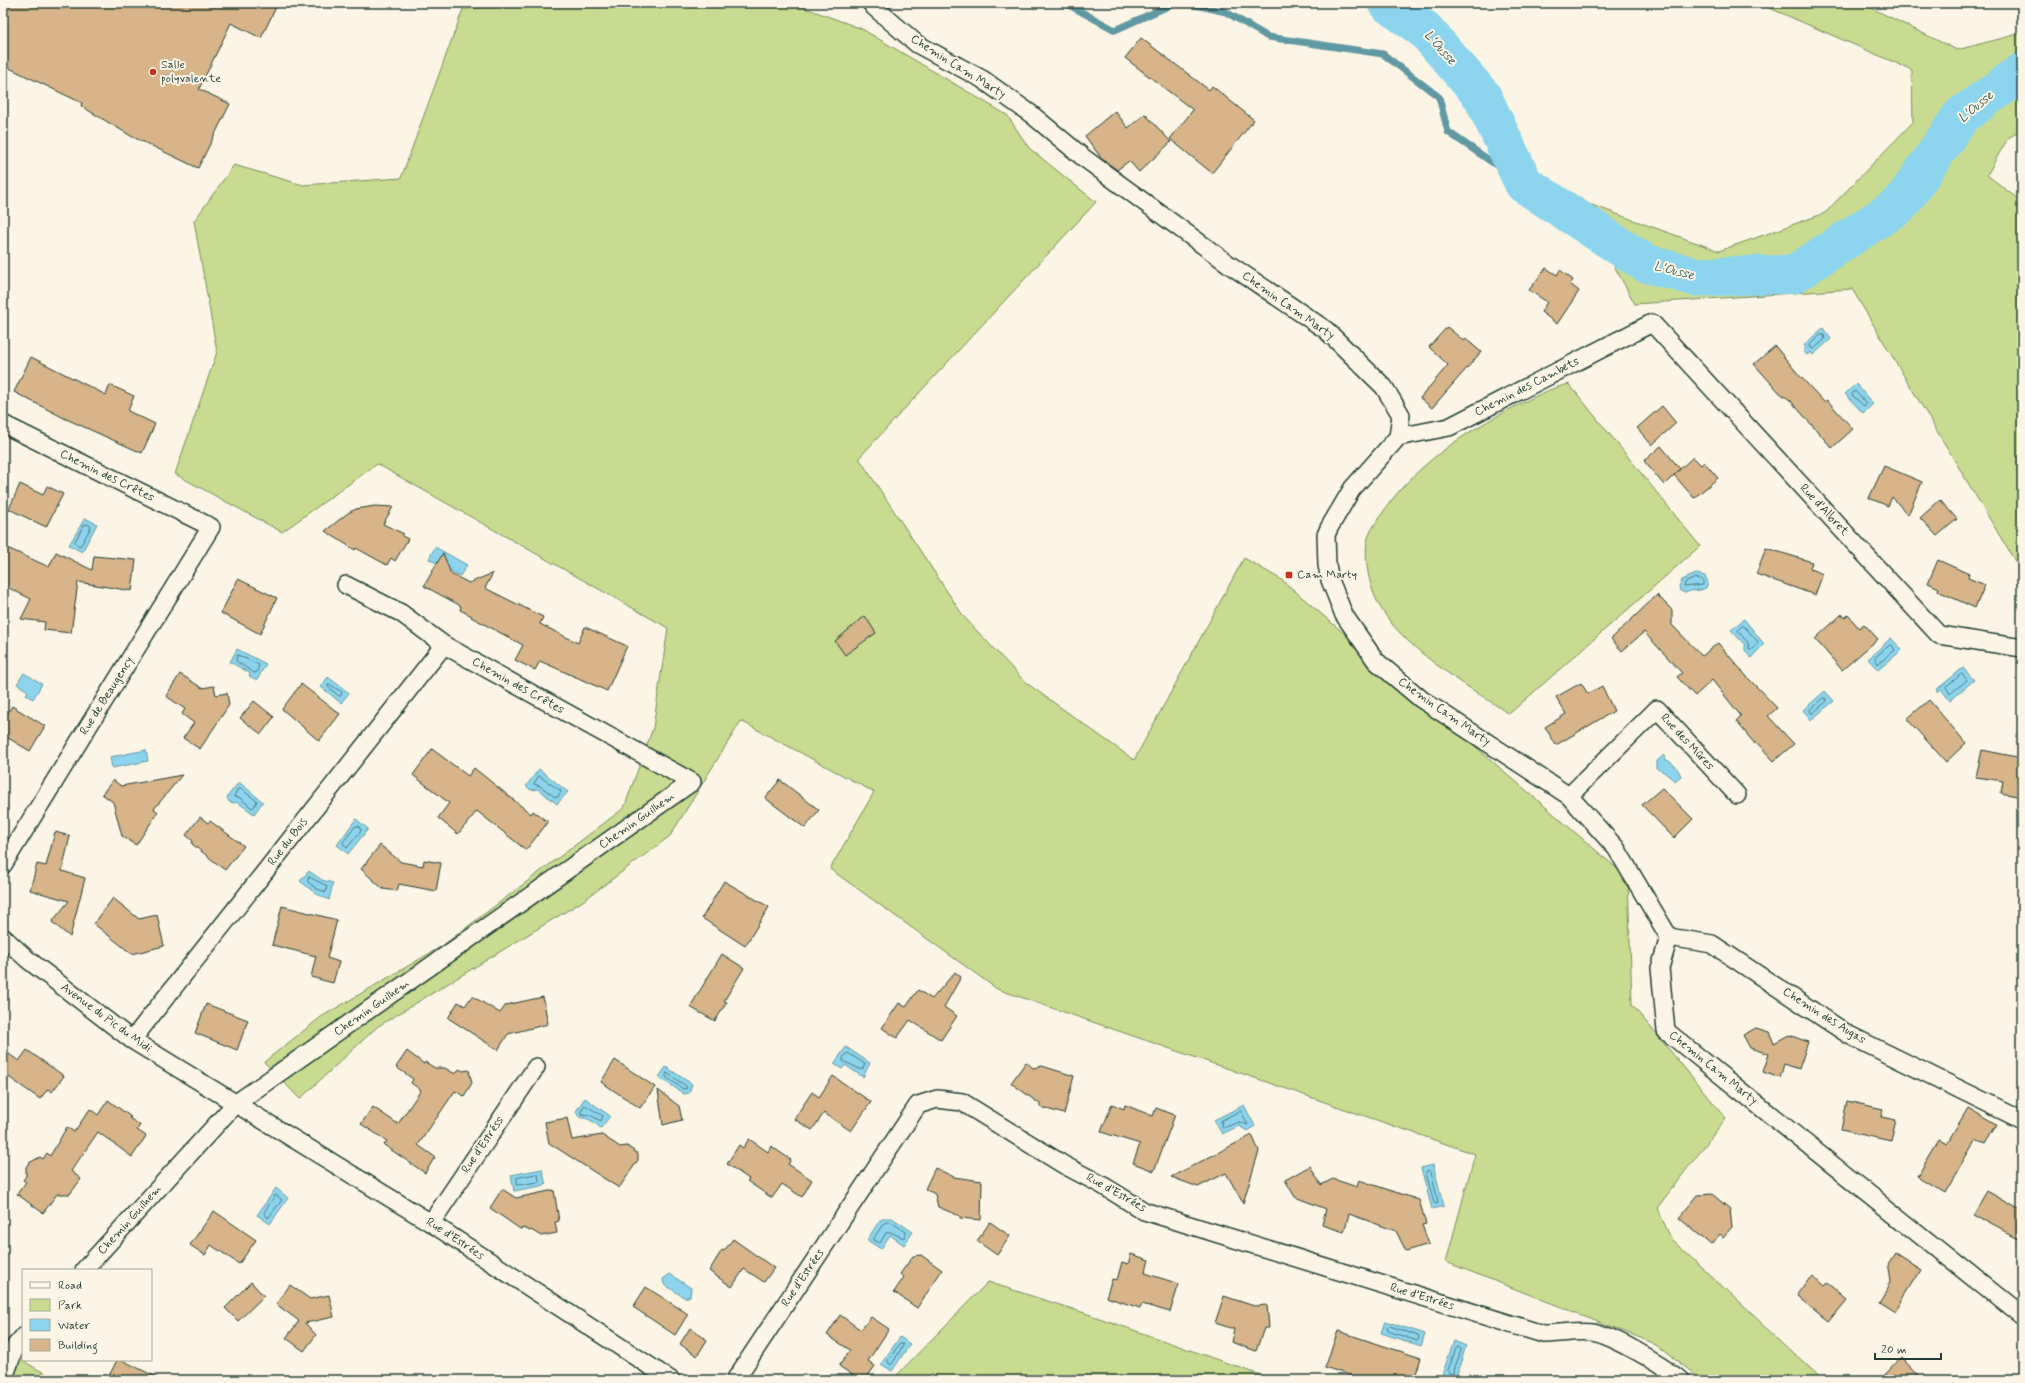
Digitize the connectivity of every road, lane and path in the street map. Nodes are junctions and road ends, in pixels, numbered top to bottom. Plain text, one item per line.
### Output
1 (872, 5) edge
2 (1652, 323) joint
3 (3, 424) edge
4 (1398, 437) junction
5 (211, 527) joint
6 (346, 586) dead end
7 (444, 645) junction
8 (2022, 648) edge
9 (692, 782) joint
10 (1737, 795) dead end
11 (1569, 796) junction
12 (3, 865) edge
13 (3, 937) edge
14 (1669, 937) junction
15 (132, 1040) junction
16 (536, 1067) dead end
17 (235, 1104) junction
18 (2022, 1120) edge
19 (431, 1223) junction
20 (85, 1269) edge
21 (2022, 1317) edge
22 (22, 1338) edge
23 (3, 1380) edge
24 (671, 1380) edge
25 (735, 1380) edge
26 (1681, 1380) edge

1 - 4 street, Chemin Cam Marty
2 - 4 street, Chemin des Cambets
2 - 8 street, Rue d'Albret
3 - 5 street, Chemin des Crêtes
4 - 11 street, Chemin Cam Marty
5 - 12 street, Rue de Beaugency
6 - 7 street, Chemin des Crêtes
7 - 9 street, Chemin des Crêtes
7 - 15 street, Rue du Bois
9 - 17 street, Chemin Guilhem
10 - 11 street, Rue des Mûres
11 - 14 street, Chemin Cam Marty
13 - 15 street, Avenue du Pic du Midi
14 - 18 street, Chemin des Augas
14 - 21 street, Chemin Cam Marty
15 - 17 street, Avenue du Pic du Midi
16 - 19 street, Rue d'Estréss
17 - 19 street, Rue d’Estrées
17 - 20 street, Chemin Guilhem
19 - 24 street, Rue d’Estrées
22 - 23 street
25 - 26 street, Rue d’Estrées

